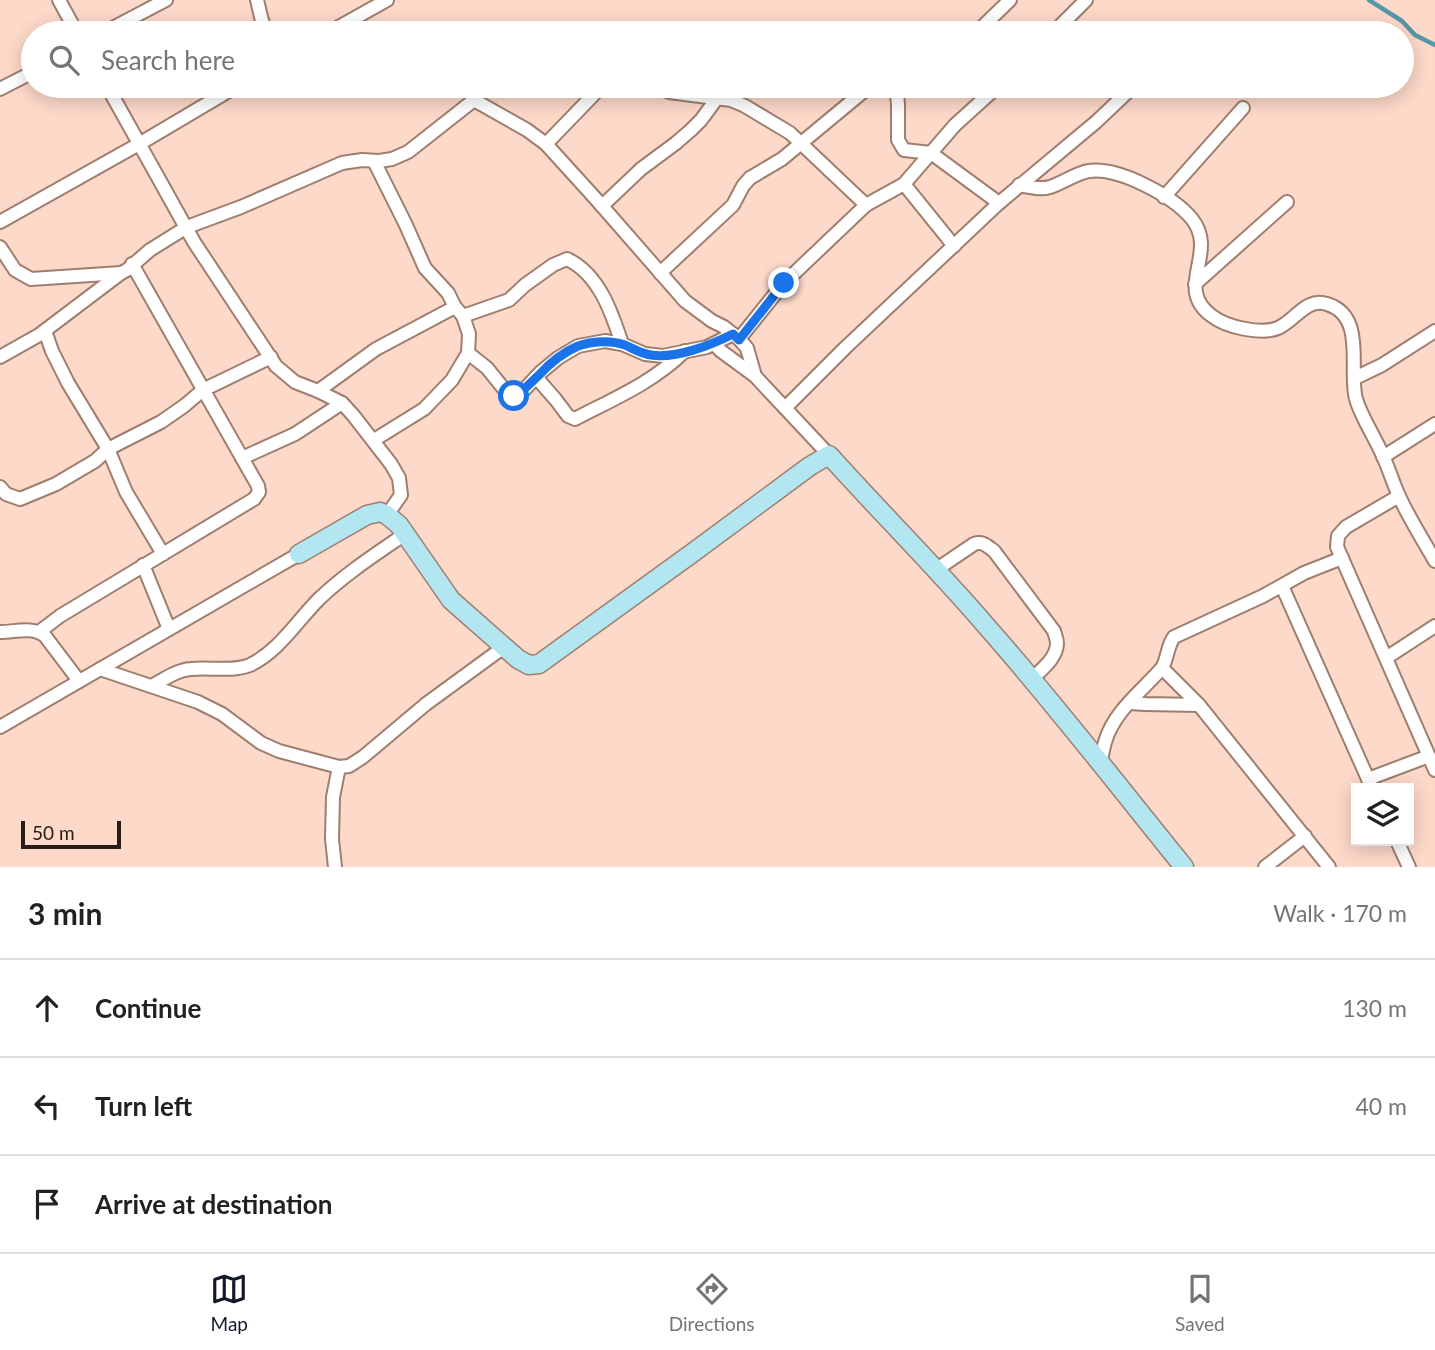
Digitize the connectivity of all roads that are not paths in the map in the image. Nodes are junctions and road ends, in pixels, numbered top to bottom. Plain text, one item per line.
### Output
1 (59, 0) edge
2 (166, 0) edge
3 (257, 0) edge
4 (387, 0) edge
5 (1010, 0) edge
6 (1086, 0) edge
7 (70, 21) edge
8 (126, 21) edge
9 (262, 21) edge
10 (349, 21) edge
11 (988, 21) edge
12 (1064, 21) edge
13 (21, 78) edge
14 (0, 89) edge
15 (114, 98) edge
16 (217, 98) edge
17 (590, 98) edge
18 (717, 98) edge
19 (722, 98) edge
20 (855, 98) edge
21 (897, 98) edge
22 (985, 98) edge
23 (1121, 98) edge
24 (474, 100) joint
25 (1243, 108) dead end
26 (801, 143) junction
27 (139, 144) junction
28 (546, 144) junction
29 (931, 153) junction
30 (374, 161) junction
31 (904, 184) junction
32 (1019, 185) junction
33 (1164, 197) junction
34 (1287, 202) dead end
35 (999, 203) junction
36 (866, 205) junction
37 (602, 206) junction
38 (0, 222) edge
39 (187, 227) junction
40 (954, 246) junction
41 (0, 247) edge
42 (132, 264) junction
43 (121, 272) junction
44 (660, 273) junction
45 (1195, 284) junction
46 (459, 311) junction
47 (45, 331) junction
48 (1435, 331) edge
49 (736, 337) junction
50 (622, 344) junction
51 (714, 344) junction
52 (686, 351) junction
53 (468, 353) junction
54 (650, 355) junction
55 (0, 357) edge
56 (271, 357) junction
57 (755, 376) junction
58 (537, 377) junction
59 (1355, 378) junction
60 (652, 379) junction
61 (203, 390) junction
62 (318, 391) junction
63 (342, 403) junction
64 (785, 408) junction
65 (1435, 424) edge
66 (374, 440) junction
67 (108, 449) junction
68 (829, 455) junction
69 (1383, 457) junction
70 (242, 458) junction
71 (0, 487) edge
72 (1399, 496) junction
73 (387, 515) junction
74 (405, 534) junction
75 (163, 554) junction
76 (299, 554) joint
77 (1342, 558) junction
78 (1435, 561) edge
79 (143, 565) junction
80 (937, 569) junction
81 (1282, 586) junction
82 (1435, 626) edge
83 (169, 629) junction
84 (0, 632) edge
85 (39, 632) junction
86 (504, 647) junction
87 (1386, 658) junction
88 (1162, 668) junction
89 (100, 669) junction
90 (1032, 679) junction
91 (79, 681) junction
92 (152, 685) junction
93 (1129, 703) junction
94 (1199, 705) junction
95 (0, 727) edge
96 (1429, 757) junction
97 (1100, 764) junction
98 (339, 767) junction
99 (1435, 770) edge
100 (1370, 783) edge
101 (1372, 783) edge
102 (1305, 836) junction
103 (1399, 846) edge
104 (335, 867) edge
105 (1184, 867) edge
106 (1265, 867) edge
107 (1329, 867) edge
108 (1409, 867) edge

1 - 7 street
2 - 8 street
3 - 9 street
4 - 10 street
5 - 11 street
6 - 12 street
13 - 14 street
15 - 27 street
16 - 27 street
17 - 28 street
18 - 37 street
19 - 26 street
20 - 26 street
21 - 29 street
22 - 29 street
23 - 32 street
24 - 28 street
24 - 30 street
25 - 33 street
26 - 36 street
26 - 44 street
27 - 38 street
27 - 39 street
28 - 37 street
29 - 31 street
29 - 35 street
30 - 39 street
30 - 46 street
31 - 36 street
31 - 40 street
32 - 33 street
32 - 35 street
33 - 45 street
34 - 45 street
35 - 40 street
36 - 49 street
37 - 44 street
39 - 42 street
39 - 56 street
40 - 64 street
41 - 43 street
42 - 43 street
42 - 61 street
43 - 47 street
44 - 49 street
45 - 59 street
46 - 50 street
46 - 53 street
46 - 62 street
47 - 55 street
47 - 67 street
48 - 59 street
49 - 51 street
49 - 57 street
50 - 54 street
50 - 58 street
51 - 52 street
51 - 57 street
52 - 54 street
52 - 60 street
53 - 58 street
53 - 66 street
54 - 60 street
56 - 61 street
56 - 62 street
57 - 64 street
58 - 60 street
59 - 69 street
61 - 67 street
61 - 70 street
62 - 63 street
63 - 66 street
63 - 70 street
64 - 68 street
65 - 69 street
66 - 73 street
67 - 71 street
67 - 75 street
68 - 80 street
68 - 86 street
69 - 72 street
70 - 75 street
72 - 77 street
72 - 78 street
73 - 74 street
73 - 76 street
74 - 86 street
74 - 92 street
75 - 79 street
76 - 83 street
77 - 81 street
77 - 87 street
79 - 83 street
79 - 85 street
80 - 90 street
80 - 90 street
81 - 88 street
81 - 100 street
82 - 87 street
83 - 89 street
84 - 85 street
85 - 91 street
86 - 98 street
87 - 96 street
88 - 93 street
88 - 94 street
89 - 91 street
89 - 92 street
90 - 97 street
91 - 95 street
92 - 98 street
93 - 94 street
93 - 97 street
94 - 102 street
96 - 99 street
96 - 101 street
97 - 105 street
98 - 104 street
102 - 106 street
102 - 107 street
103 - 108 street

